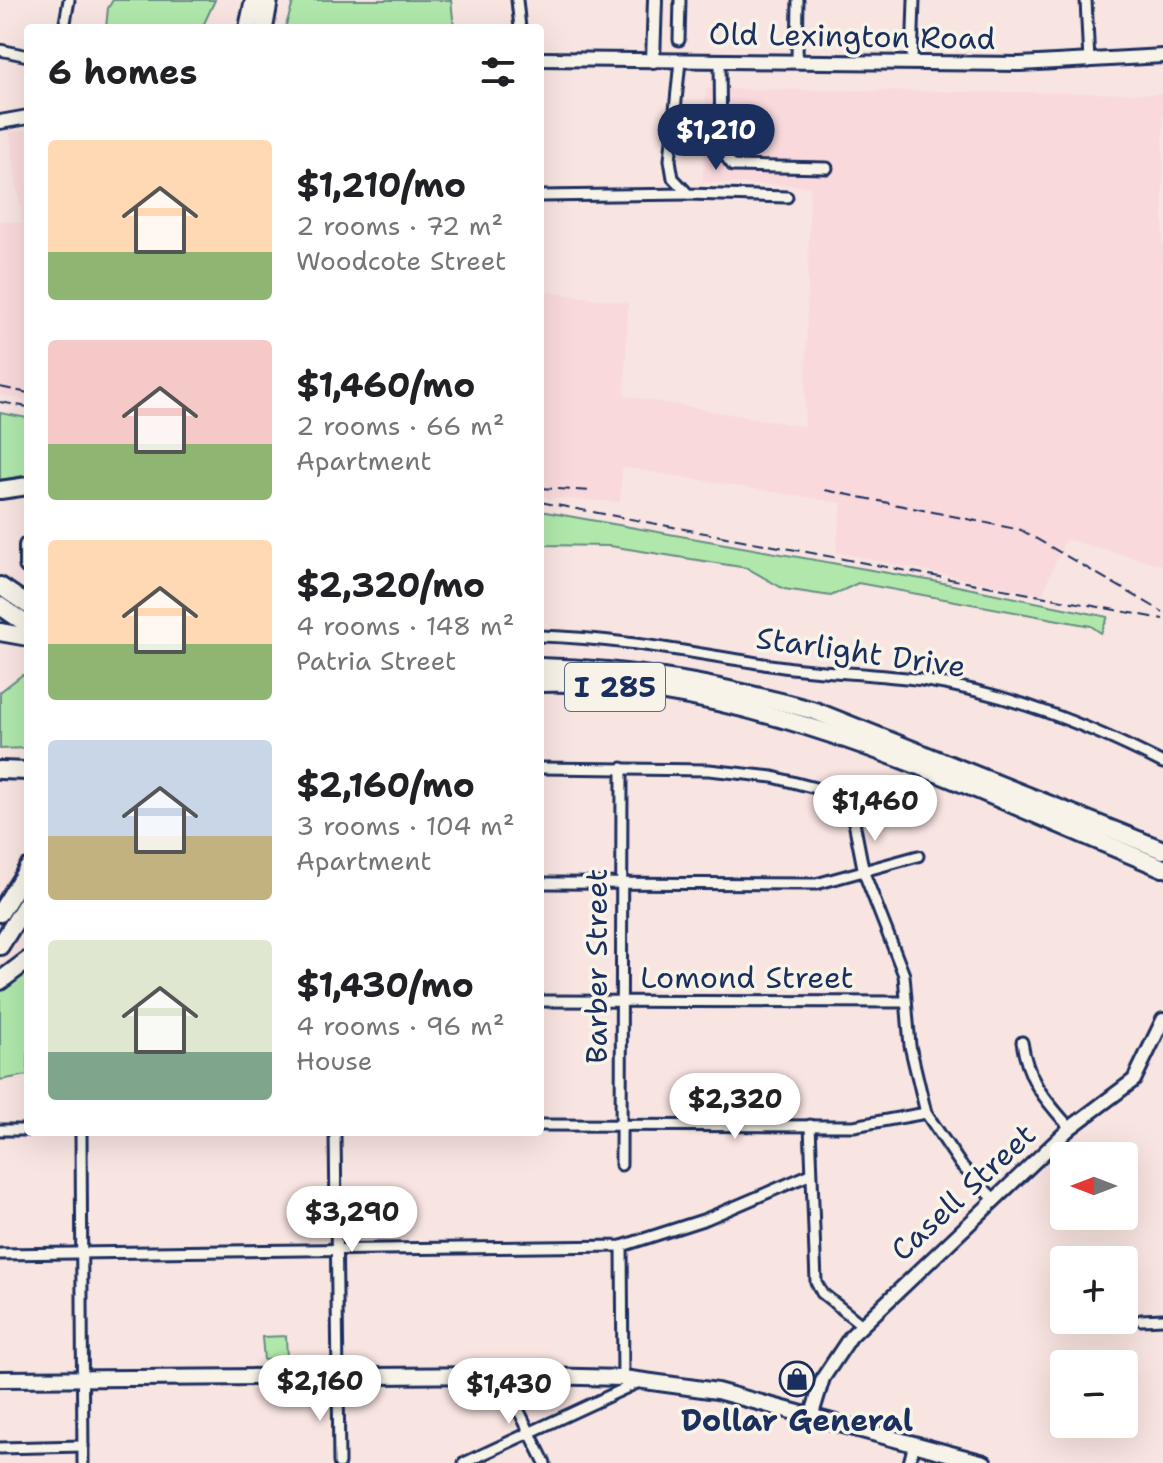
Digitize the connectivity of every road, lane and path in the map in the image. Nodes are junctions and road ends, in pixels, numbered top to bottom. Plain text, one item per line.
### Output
1 (69, 0) edge
2 (254, 0) edge
3 (269, 0) edge
4 (517, 0) edge
5 (655, 0) edge
6 (680, 0) edge
7 (798, 0) edge
8 (914, 0) edge
9 (1086, 0) edge
10 (65, 24) edge
11 (249, 24) edge
12 (265, 24) edge
13 (520, 24) edge
14 (679, 40) dead end
15 (0, 50) edge
16 (24, 55) edge
17 (1163, 56) edge
18 (544, 59) edge
19 (797, 59) junction
20 (653, 61) junction
21 (680, 61) junction
22 (720, 61) junction
23 (912, 61) junction
24 (1089, 62) junction
25 (24, 118) edge
26 (0, 122) edge
27 (827, 168) dead end
28 (688, 194) junction
29 (544, 196) edge
30 (787, 197) dead end
31 (24, 487) edge
32 (0, 490) edge
33 (0, 586) edge
34 (24, 602) edge
35 (0, 606) edge
36 (24, 622) edge
37 (0, 632) edge
38 (24, 636) edge
39 (544, 636) edge
40 (544, 664) edge
41 (544, 683) edge
42 (1163, 763) edge
43 (544, 768) edge
44 (622, 768) junction
45 (0, 770) edge
46 (24, 771) edge
47 (1163, 850) edge
48 (918, 856) dead end
49 (1163, 868) edge
50 (864, 873) junction
51 (24, 874) edge
52 (620, 882) junction
53 (544, 883) edge
54 (24, 907) edge
55 (0, 913) edge
56 (0, 946) edge
57 (24, 963) edge
58 (0, 981) edge
59 (544, 1001) edge
60 (620, 1001) junction
61 (906, 1002) junction
62 (1163, 1020) edge
63 (1022, 1042) dead end
64 (926, 1113) junction
65 (620, 1123) junction
66 (544, 1125) edge
67 (810, 1125) junction
68 (1070, 1128) junction
69 (0, 1130) edge
70 (24, 1130) edge
71 (81, 1136) edge
72 (335, 1136) edge
73 (621, 1165) dead end
74 (811, 1174) junction
75 (993, 1198) junction
76 (622, 1246) junction
77 (336, 1250) junction
78 (81, 1253) junction
79 (0, 1254) edge
80 (1163, 1319) edge
81 (1141, 1320) dead end
82 (862, 1325) junction
83 (501, 1375) junction
84 (336, 1376) junction
85 (623, 1378) junction
86 (0, 1379) edge
87 (83, 1379) junction
88 (644, 1380) junction
89 (812, 1414) junction
90 (531, 1431) junction
91 (914, 1444) junction
92 (83, 1446) junction
93 (0, 1448) edge
94 (83, 1463) edge
95 (339, 1463) edge
96 (464, 1463) edge
97 (545, 1463) edge
98 (909, 1463) edge
99 (984, 1463) edge

1 - 10 street
2 - 11 highway
3 - 12 highway
4 - 13 street
5 - 20 main road
6 - 14 street
7 - 19 street
8 - 23 street
9 - 24 street
15 - 16 street
17 - 24 main road, Old Lexington Road
18 - 20 main road, Old Lexington Road
19 - 22 main road, Old Lexington Road
19 - 23 main road, Old Lexington Road
20 - 21 main road, Old Lexington Road
21 - 22 main road, Old Lexington Road
21 - 28 street
22 - 27 street
23 - 24 main road, Old Lexington Road
25 - 26 main road
28 - 29 street
28 - 30 street
31 - 32 highway
33 - 34 highway
35 - 36 highway
37 - 38 highway
39 - 42 street, Starlight Drive
40 - 47 highway, I 285
41 - 49 highway, I 285
43 - 44 street
44 - 50 street
44 - 52 street, Barber Street
45 - 46 highway
48 - 50 street
50 - 52 street
50 - 61 street
51 - 55 highway
52 - 53 street
52 - 60 street, Barber Street
54 - 56 highway
57 - 58 highway
59 - 60 street, Lomond Street
60 - 61 street, Lomond Street
60 - 65 street, Barber Street
61 - 64 street
62 - 68 main road, Casell Street
63 - 68 street
64 - 67 street
64 - 75 street
65 - 66 street
65 - 67 street
65 - 73 street, Barber Street
67 - 74 street
68 - 75 main road, Casell Street
69 - 70 street
71 - 78 street
72 - 77 street
74 - 76 street
74 - 82 street
75 - 82 main road, Casell Street
76 - 77 street
76 - 85 street
77 - 78 street
77 - 84 street
78 - 79 street
78 - 87 street
80 - 81 street
82 - 89 main road, Casell Street
83 - 84 main road
83 - 85 main road
83 - 90 street
84 - 87 main road
84 - 95 street
85 - 88 main road
86 - 87 main road
87 - 92 street
88 - 89 main road
88 - 90 street
89 - 91 main road
90 - 96 street
90 - 97 street
91 - 98 street
91 - 99 main road
92 - 93 street
92 - 94 street

